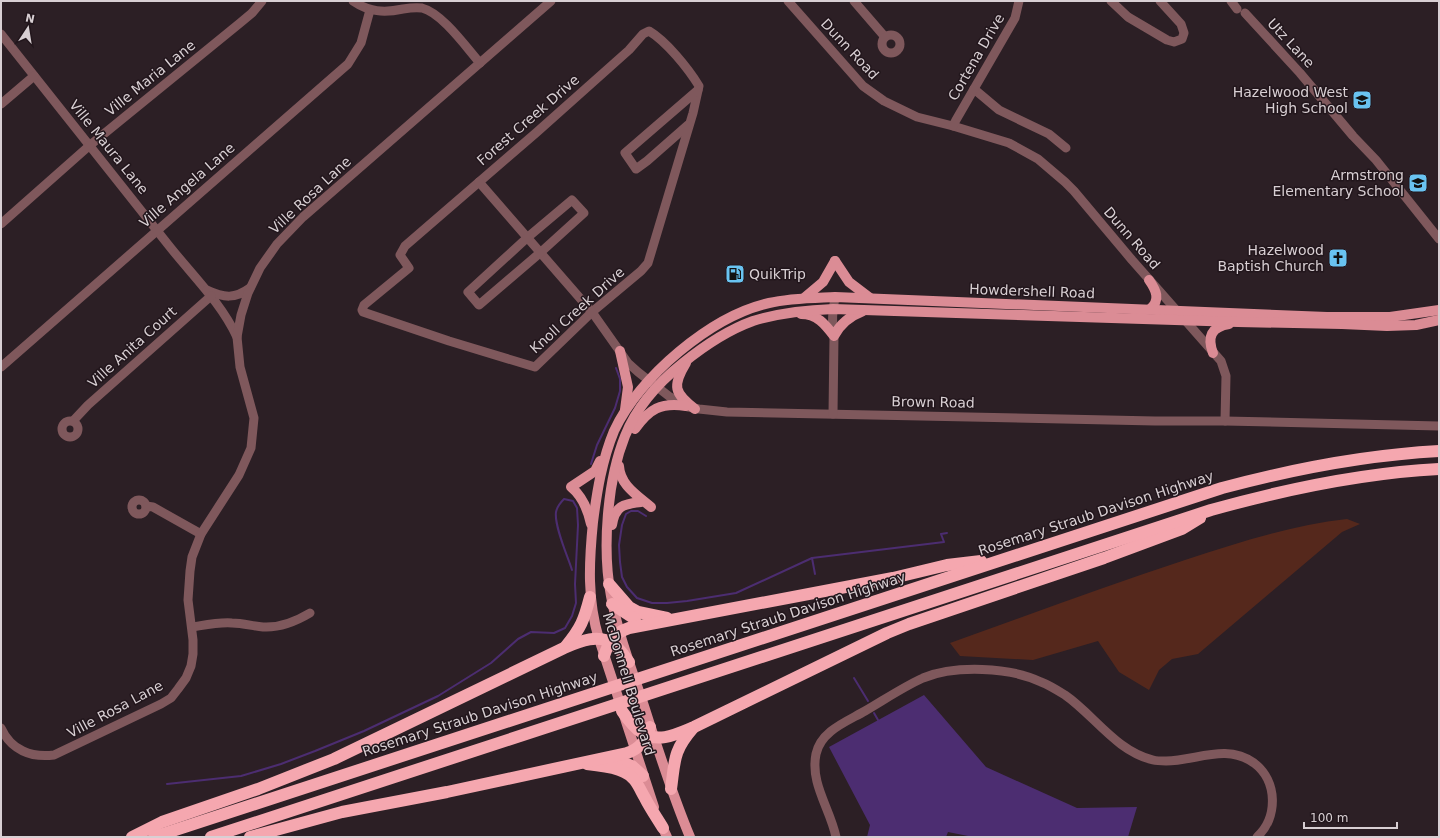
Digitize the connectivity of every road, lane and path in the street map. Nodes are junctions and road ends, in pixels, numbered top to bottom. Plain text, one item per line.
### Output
1 (262, 1) edge
2 (352, 1) edge
3 (551, 1) edge
4 (788, 1) edge
5 (854, 1) edge
6 (1019, 1) edge
7 (1111, 1) edge
8 (1160, 1) edge
9 (1231, 1) edge
10 (370, 10) junction
11 (1, 34) edge
12 (885, 37) dead end
13 (480, 63) junction
14 (34, 76) junction
15 (974, 89) junction
16 (698, 90) junction
17 (1, 104) edge
18 (688, 125) junction
19 (954, 126) junction
20 (89, 146) junction
21 (1066, 148) dead end
22 (479, 182) junction
23 (1, 224) edge
24 (158, 230) junction
25 (528, 237) junction
26 (1439, 239) edge
27 (541, 252) junction
28 (1150, 280) junction
29 (250, 288) junction
30 (208, 293) junction
31 (835, 297) junction
32 (804, 298) junction
33 (871, 299) junction
34 (833, 309) junction
35 (362, 310) joint
36 (867, 310) junction
37 (1150, 310) junction
38 (1176, 310) junction
39 (1439, 310) edge
40 (592, 312) junction
41 (787, 313) junction
42 (1439, 320) edge
43 (1186, 321) junction
44 (1238, 322) junction
45 (834, 336) junction
46 (237, 337) junction
47 (620, 351) junction
48 (1214, 353) junction
49 (690, 357) junction
50 (1, 367) edge
51 (653, 383) junction
52 (691, 407) junction
53 (833, 414) junction
54 (623, 417) junction
55 (1225, 421) junction
56 (73, 422) dead end
57 (1439, 426) edge
58 (625, 435) junction
59 (1439, 451) edge
60 (607, 452) junction
61 (619, 456) junction
62 (1439, 469) edge
63 (641, 502) dead end
64 (146, 506) dead end
65 (651, 507) dead end
66 (1215, 509) junction
67 (592, 530) junction
68 (201, 534) junction
69 (1014, 556) junction
70 (607, 560) junction
71 (609, 584) junction
72 (590, 597) junction
73 (612, 604) junction
74 (310, 613) dead end
75 (674, 620) junction
76 (654, 624) junction
77 (192, 627) junction
78 (620, 632) junction
79 (604, 641) junction
80 (564, 648) junction
81 (604, 656) joint
82 (629, 662) junction
83 (625, 717) junction
84 (694, 727) junction
85 (1, 728) edge
86 (651, 733) junction
87 (635, 750) junction
88 (608, 757) junction
89 (580, 762) junction
90 (643, 776) junction
91 (671, 789) junction
92 (665, 832) edge
93 (132, 837) edge
94 (154, 837) edge
95 (211, 837) edge
96 (250, 837) edge
97 (690, 837) edge
98 (836, 837) edge
99 (1257, 837) edge

1 - 20 street, Ville Maria Lane
2 - 10 street
3 - 13 street, Ville Rosa Lane
4 - 19 street, Dunn Road
5 - 12 street
6 - 15 street, Cortena Drive
7 - 8 street
9 - 26 street, Utz Lane
10 - 13 street
10 - 24 street, Ville Angela Lane
11 - 14 street, Ville Maura Lane
13 - 29 street, Ville Rosa Lane
14 - 17 street
14 - 20 street, Ville Maura Lane
15 - 19 street, Cortena Drive
15 - 21 street
16 - 18 street
16 - 18 street
16 - 22 street, Forest Creek Drive
18 - 40 street, Knoll Creek Drive
19 - 28 street, Dunn Road
20 - 23 street, Ville Maria Lane
20 - 24 street, Ville Maura Lane
22 - 25 street, Brown Road
22 - 35 street, Forest Creek Drive
24 - 30 street, Ville Maura Lane
24 - 50 street, Ville Angela Lane
25 - 27 street, Brown Road
25 - 27 street
25 - 27 street
27 - 40 street, Brown Road
28 - 37 main road
28 - 38 street, Dunn Road
29 - 30 street
29 - 46 street, Ville Rosa Lane
30 - 46 street, Ville Maura Lane
30 - 56 street, Ville Anita Court
31 - 32 main road, Howdershell Road
31 - 33 main road, Howdershell Road
31 - 34 street
32 - 33 main road
32 - 51 main road, Howdershell Road
33 - 37 main road, Howdershell Road
34 - 36 main road, Howdershell Road
34 - 41 main road, Howdershell Road
34 - 45 street
35 - 40 street, Knoll Creek Drive
36 - 43 main road, Howdershell Road
36 - 45 main road
37 - 38 main road, Howdershell Road
38 - 39 main road, Howdershell Road
38 - 43 street, Dunn Road
40 - 47 street, Brown Road
41 - 45 main road
41 - 49 main road, Howdershell Road
42 - 44 main road, Howdershell Road
43 - 44 main road, Howdershell Road
43 - 48 street, Dunn Road
44 - 48 main road
45 - 53 street
46 - 68 street, Ville Rosa Lane
47 - 51 street, Brown Road
47 - 54 main road
48 - 55 street, Dunn Road
49 - 51 main road, Howdershell Road
49 - 52 main road
51 - 52 street, Brown Road
51 - 54 main road, McDonnell Boulevard
51 - 58 main road, McDonnell Boulevard
52 - 53 street, Brown Road
52 - 58 main road
53 - 55 street, Brown Road
54 - 60 main road, McDonnell Boulevard
55 - 57 street
58 - 61 main road, McDonnell Boulevard
59 - 69 highway, Rosemary Straub Davison Highway
60 - 67 main road, McDonnell Boulevard
60 - 67 main road
61 - 65 main road
61 - 70 main road, McDonnell Boulevard
62 - 66 highway
63 - 70 main road
64 - 68 street
66 - 84 highway
66 - 95 highway
67 - 72 main road, McDonnell Boulevard
68 - 77 street, Ville Rosa Lane
69 - 75 highway
69 - 94 highway, Rosemary Straub Davison Highway
70 - 71 main road, McDonnell Boulevard
71 - 73 main road, McDonnell Boulevard
71 - 75 highway
72 - 79 main road, McDonnell Boulevard
72 - 80 highway
73 - 76 highway
73 - 78 main road, McDonnell Boulevard
74 - 77 street
75 - 76 highway
76 - 78 highway
77 - 85 street, Ville Rosa Lane
78 - 79 highway
78 - 82 main road, McDonnell Boulevard
79 - 80 highway
79 - 81 highway
79 - 82 highway
80 - 93 highway
81 - 83 main road, McDonnell Boulevard
82 - 86 main road, McDonnell Boulevard
83 - 86 highway
83 - 87 main road, McDonnell Boulevard
84 - 86 highway
84 - 91 highway
86 - 87 highway
86 - 91 main road, McDonnell Boulevard
87 - 88 highway
87 - 90 main road, McDonnell Boulevard
88 - 89 highway
88 - 90 highway
89 - 92 highway
89 - 96 highway
90 - 92 main road, McDonnell Boulevard
91 - 97 main road, McDonnell Boulevard
98 - 99 street

